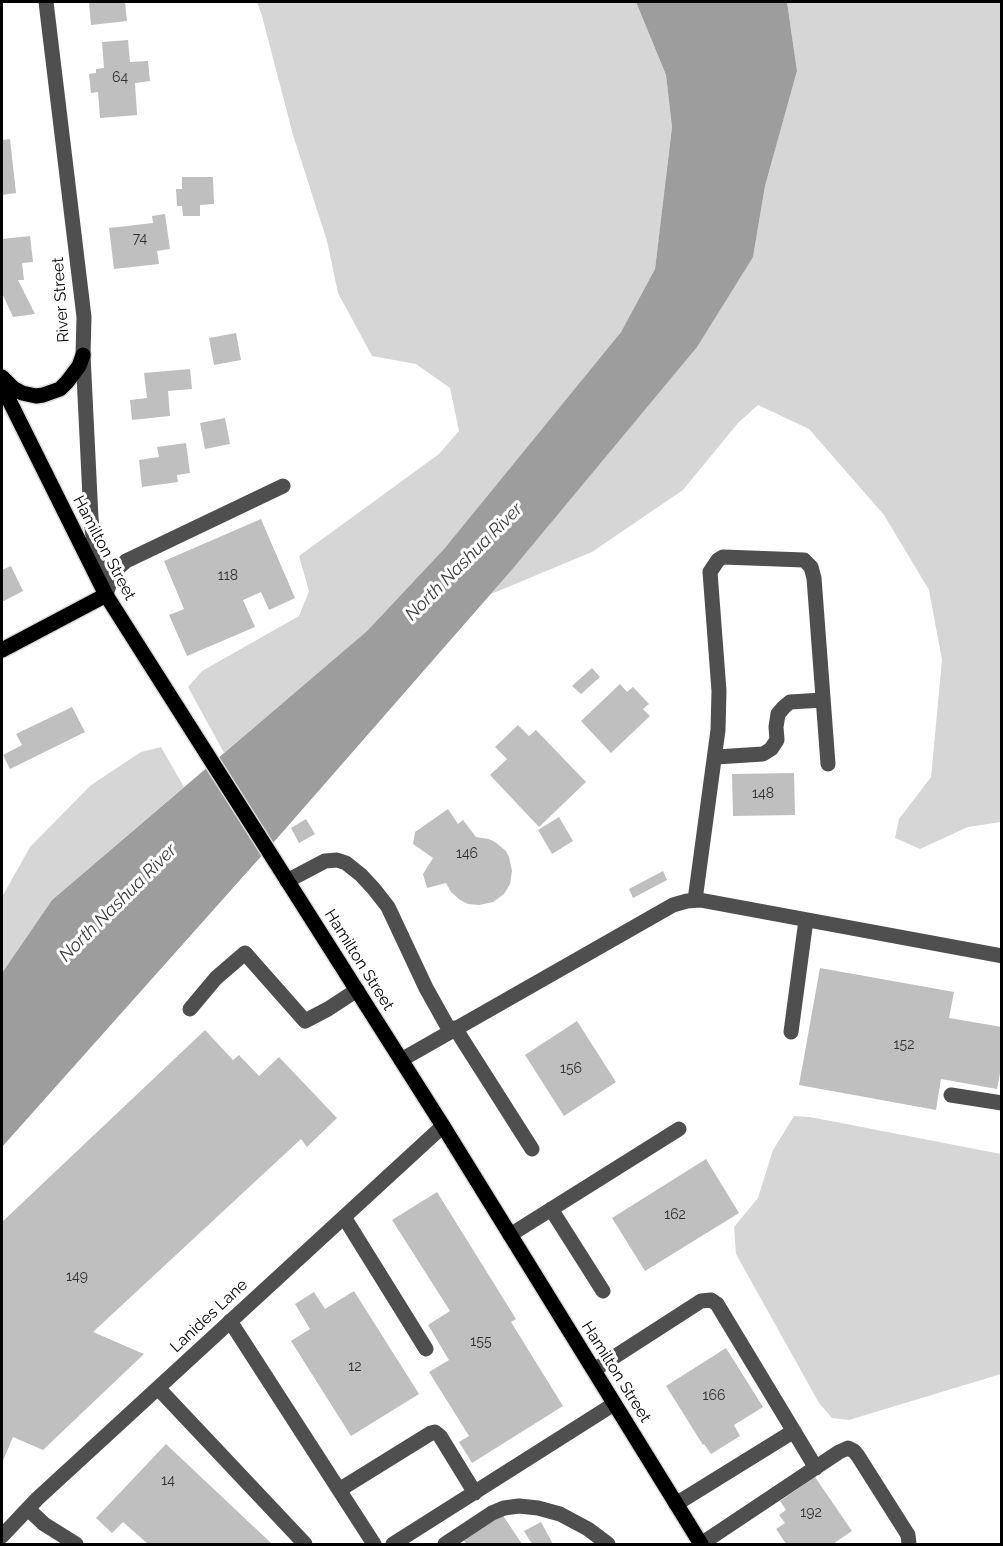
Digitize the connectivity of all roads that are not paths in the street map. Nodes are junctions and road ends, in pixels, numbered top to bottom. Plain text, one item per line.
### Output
1 (46, 2) edge
2 (83, 356) junction
3 (2, 377) edge
4 (2, 386) edge
5 (6, 405) edge
6 (282, 486) dead end
7 (106, 595) junction
8 (2, 650) edge
9 (823, 700) junction
10 (716, 757) junction
11 (828, 764) dead end
12 (287, 881) junction
13 (694, 900) junction
14 (806, 920) junction
15 (1002, 956) edge
16 (357, 990) junction
17 (190, 1009) dead end
18 (452, 1029) junction
19 (791, 1032) dead end
20 (401, 1059) junction
21 (951, 1095) dead end
22 (1002, 1103) edge
23 (443, 1126) junction
24 (680, 1129) dead end
25 (532, 1149) dead end
26 (551, 1209) junction
27 (344, 1217) junction
28 (510, 1235) junction
29 (603, 1291) dead end
30 (230, 1322) junction
31 (426, 1349) dead end
32 (594, 1370) junction
33 (158, 1388) junction
34 (614, 1404) junction
35 (794, 1431) junction
36 (816, 1468) junction
37 (339, 1490) junction
38 (475, 1493) junction
39 (676, 1504) junction
40 (28, 1509) junction
41 (2, 1536) edge
42 (701, 1544) edge
43 (76, 1545) edge
44 (304, 1545) edge
45 (374, 1545) edge
46 (393, 1545) edge
47 (445, 1545) edge
48 (608, 1545) edge
49 (909, 1545) edge

1 - 2 street, River Street
2 - 3 main road
2 - 7 street, River Street
4 - 5 main road, Hamilton Street
5 - 7 main road, Hamilton Street
6 - 7 street
7 - 8 main road
7 - 12 main road, Hamilton Street
9 - 10 street
9 - 10 street
9 - 11 street
10 - 13 street
12 - 16 main road, Hamilton Street
12 - 18 street
13 - 14 street
13 - 18 street
14 - 15 street
14 - 19 street
16 - 17 street
16 - 20 main road, Hamilton Street
18 - 20 street
18 - 25 street
20 - 23 main road, Hamilton Street
21 - 22 street
23 - 27 street, Lanides Lane
23 - 28 main road, Hamilton Street
24 - 26 street
26 - 28 street
26 - 29 street
27 - 30 street, Lanides Lane
27 - 31 street
28 - 32 main road, Hamilton Street
30 - 33 street, Lanides Lane
30 - 37 street
32 - 34 main road, Hamilton Street
32 - 35 street
33 - 40 street, Lanides Lane
33 - 44 street
34 - 38 street
34 - 39 main road, Hamilton Street
35 - 36 street
35 - 39 street
36 - 42 street
36 - 49 street
37 - 38 street
37 - 45 street
38 - 46 street
39 - 42 main road, Hamilton Street
40 - 41 street, Lanides Lane
40 - 43 street
47 - 48 street

